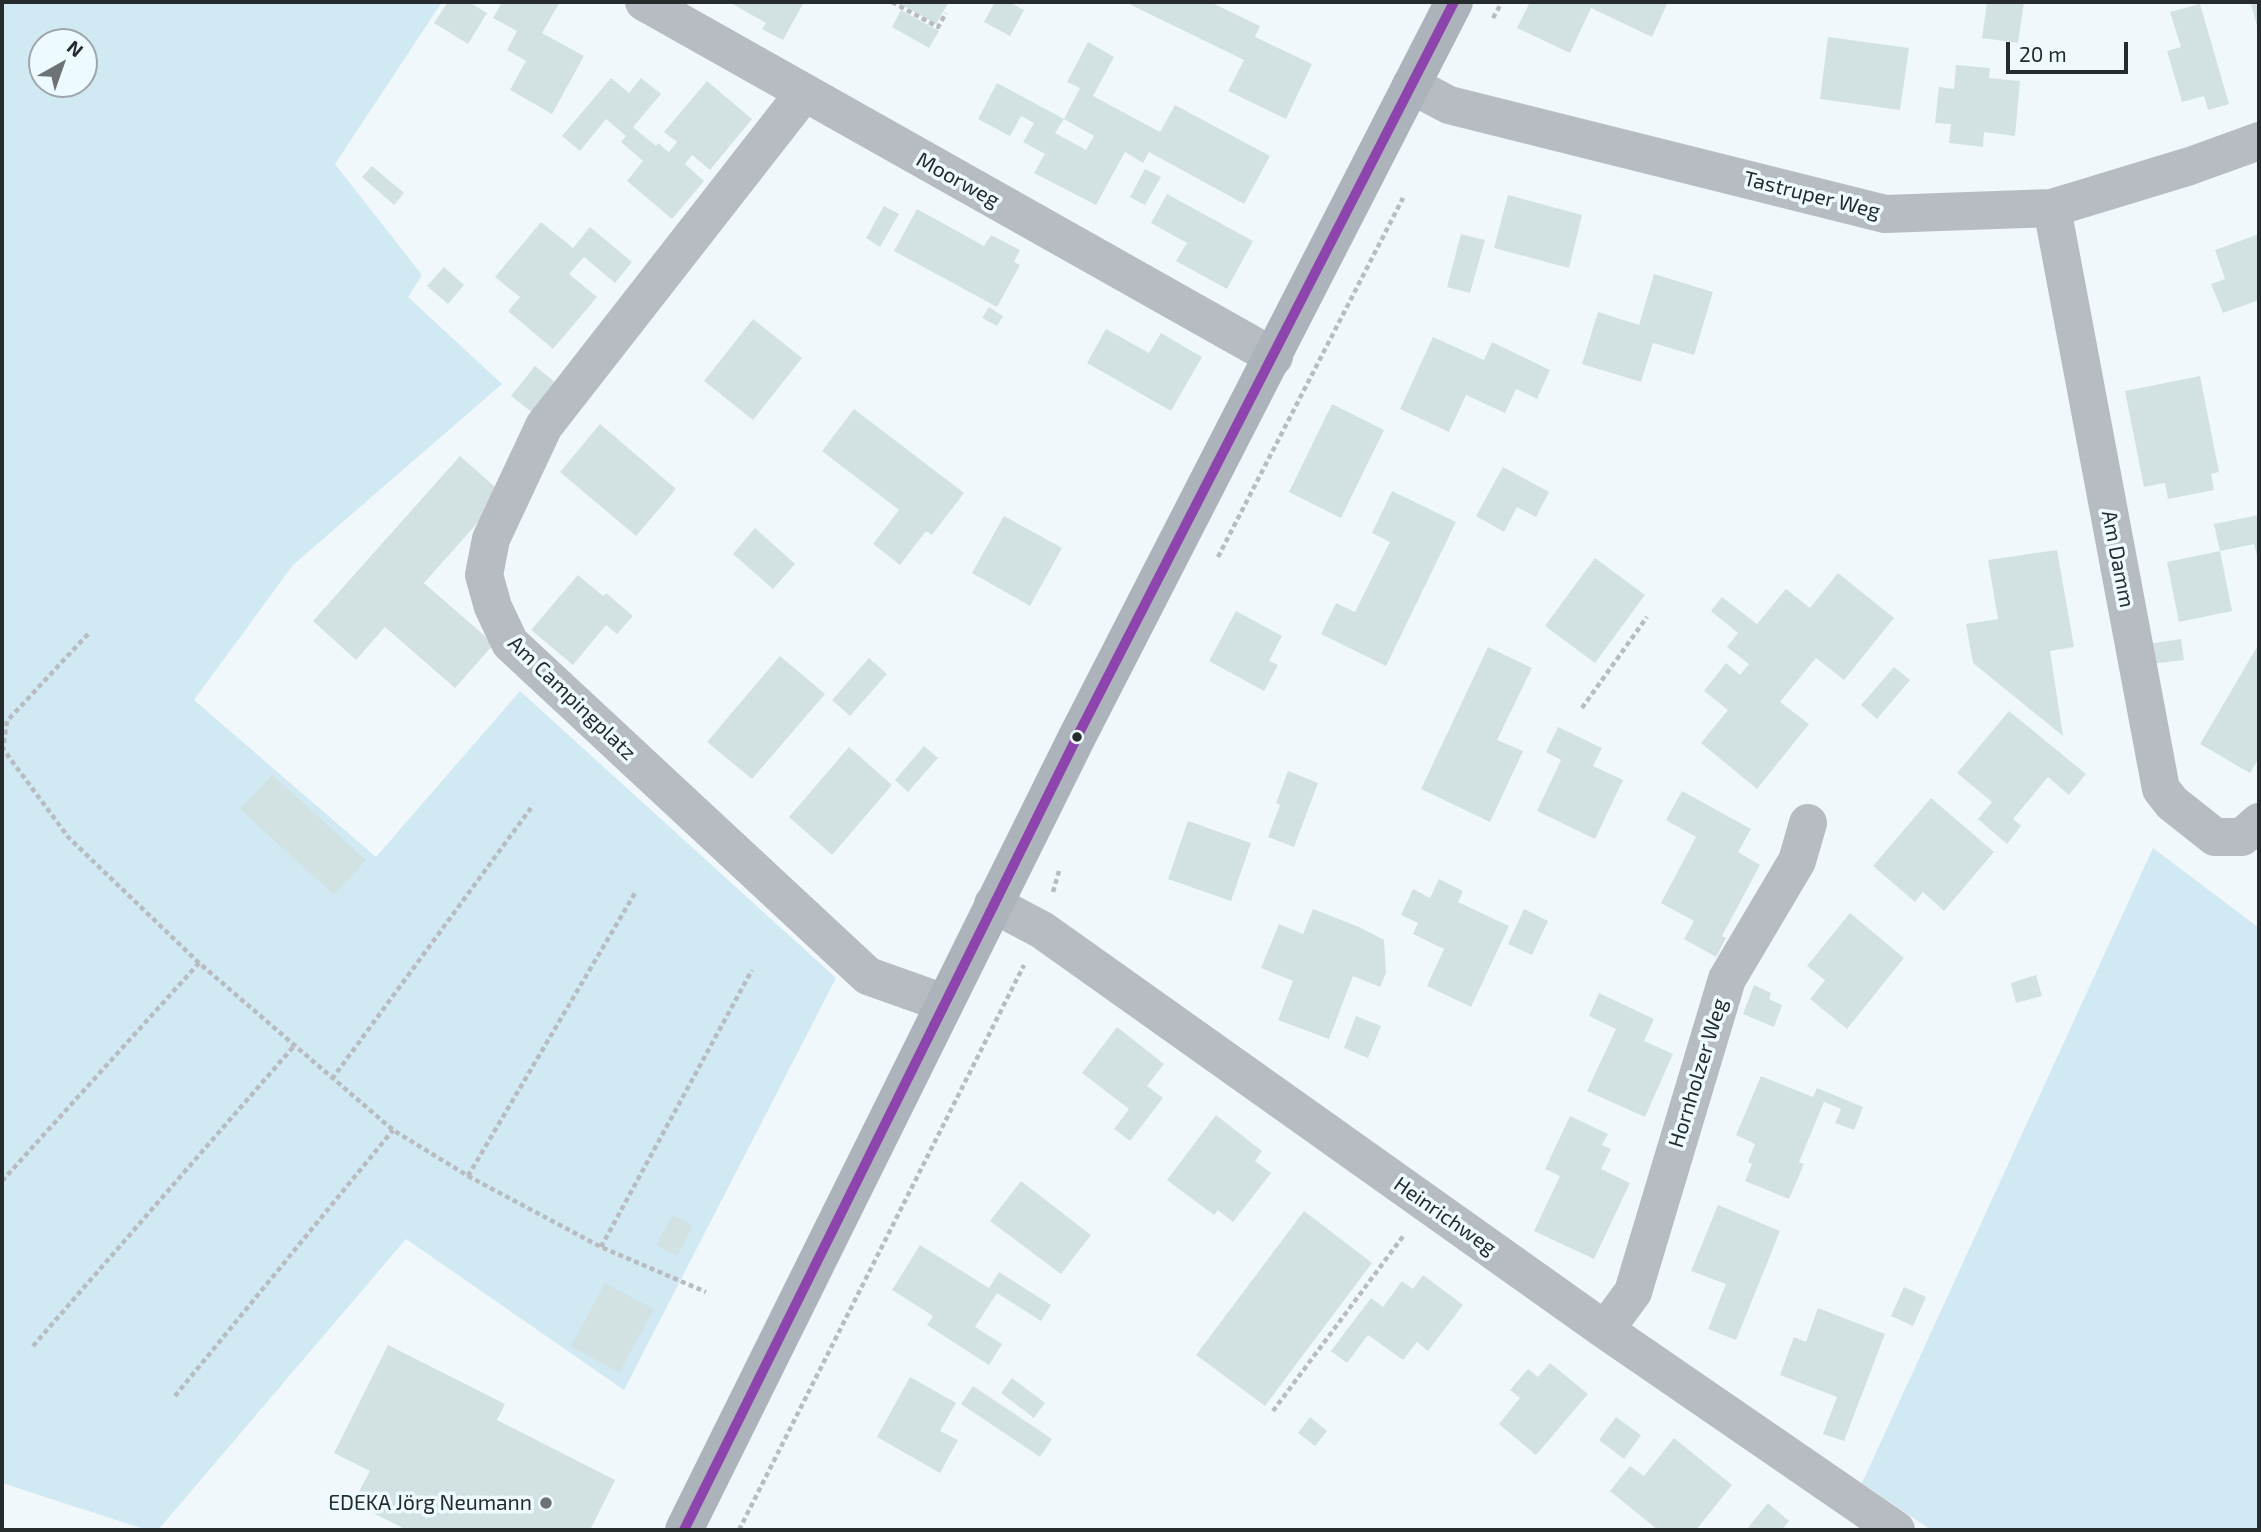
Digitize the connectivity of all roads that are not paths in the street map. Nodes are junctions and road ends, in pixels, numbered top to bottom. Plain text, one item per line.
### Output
1 (644, 2) edge
2 (1454, 2) edge
3 (1411, 85) junction
4 (804, 93) junction
5 (2259, 141) edge
6 (2052, 208) junction
7 (1274, 357) junction
8 (1808, 822) dead end
9 (2259, 822) edge
10 (993, 904) junction
11 (944, 1003) junction
12 (1605, 1330) junction
13 (684, 1530) edge
14 (1896, 1530) edge

1 - 4 street, Moorweg
2 - 3 main road
3 - 6 street, Tastruper Weg
3 - 7 main road
4 - 7 street, Moorweg
4 - 11 street, Am Campingplatz
5 - 6 street, Tastruper Weg
6 - 9 street, Am Damm
7 - 10 main road
8 - 12 street, Hornholzer Weg
10 - 11 main road
10 - 12 street, Heinrichweg
11 - 13 main road
12 - 14 street, Heinrichweg

